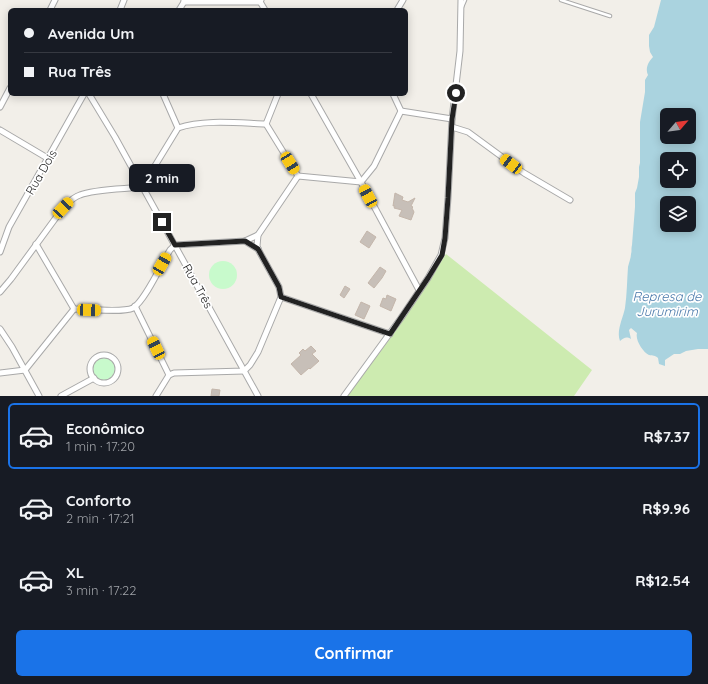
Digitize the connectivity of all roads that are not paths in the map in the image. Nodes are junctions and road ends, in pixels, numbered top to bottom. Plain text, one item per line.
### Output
1 (461, 0) edge
2 (465, 0) edge
3 (561, 0) edge
4 (184, 1) edge
5 (260, 1) edge
6 (461, 9) junction
7 (610, 16) dead end
8 (8, 92) edge
9 (83, 96) edge
10 (90, 96) edge
11 (164, 96) edge
12 (277, 96) edge
13 (312, 96) edge
14 (394, 96) edge
15 (0, 107) edge
16 (401, 111) junction
17 (452, 119) junction
18 (266, 124) junction
19 (452, 127) junction
20 (178, 128) junction
21 (0, 130) edge
22 (49, 159) junction
23 (298, 176) junction
24 (361, 182) junction
25 (142, 187) junction
26 (570, 200) dead end
27 (258, 235) junction
28 (245, 241) junction
29 (36, 244) junction
30 (175, 245) junction
31 (258, 249) junction
32 (0, 252) edge
33 (419, 290) junction
34 (0, 292) edge
35 (281, 297) junction
36 (135, 306) junction
37 (74, 309) junction
38 (0, 330) edge
39 (390, 334) junction
40 (25, 370) junction
41 (244, 372) junction
42 (0, 373) edge
43 (169, 375) junction
44 (94, 378) junction
45 (39, 396) edge
46 (62, 396) edge
47 (156, 396) edge
48 (258, 396) edge
49 (344, 396) edge

1 - 6 street
2 - 6 lane
3 - 7 lane
4 - 5 street
6 - 17 street
8 - 15 street
9 - 22 street, Rua Dois
10 - 25 street, Rua Três
11 - 20 street
12 - 18 street
13 - 24 street
14 - 16 street
16 - 17 street
16 - 24 street
17 - 19 street
18 - 20 street
18 - 23 street
19 - 26 street
19 - 33 street
20 - 25 street
21 - 22 street
22 - 32 street, Rua Dois
23 - 24 street
23 - 27 street
24 - 33 street
25 - 29 street
25 - 30 street, Rua Três
27 - 28 street
27 - 31 street
28 - 30 street
28 - 31 street
29 - 34 street
29 - 37 street
30 - 36 street
30 - 41 street, Rua Três
31 - 35 street
33 - 39 street
35 - 39 street
35 - 41 street
36 - 37 street
36 - 43 street
37 - 40 street
38 - 40 street
39 - 49 street
40 - 42 street
40 - 45 street
41 - 43 street
41 - 48 street, Rua Três
43 - 47 street
44 - 44 street
44 - 46 street

